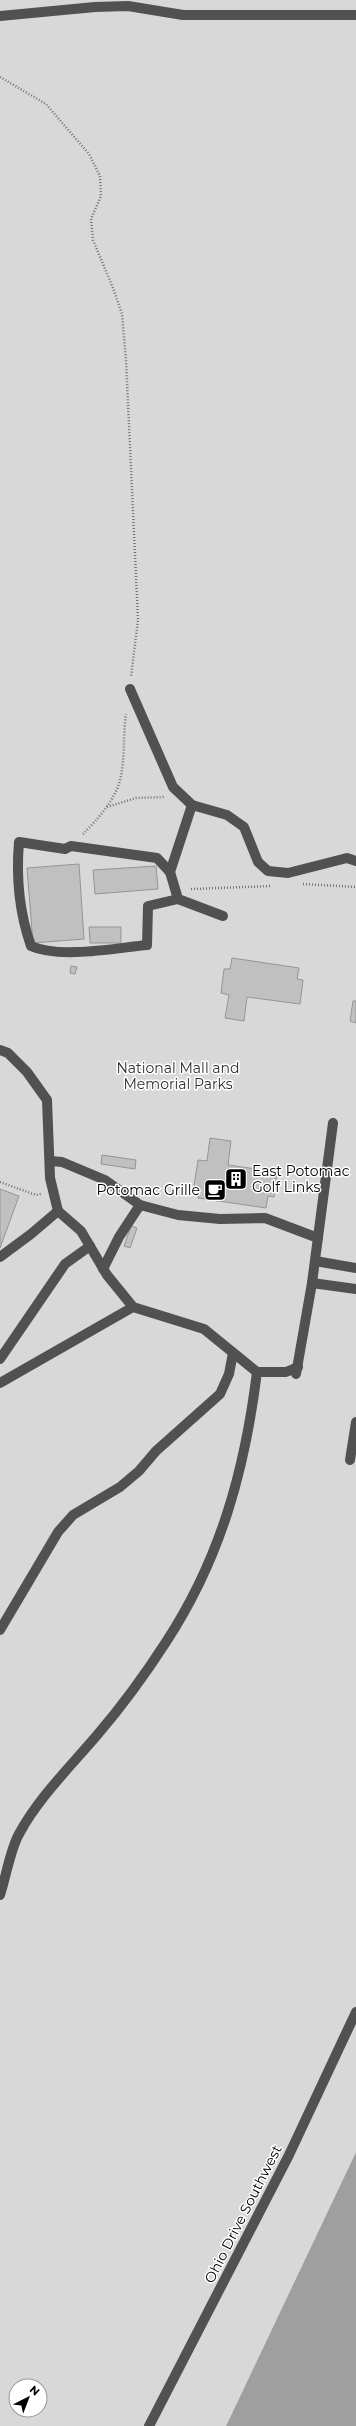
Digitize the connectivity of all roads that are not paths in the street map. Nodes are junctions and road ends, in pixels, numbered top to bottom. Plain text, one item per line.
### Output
1 (356, 15) edge
2 (0, 16) edge
3 (130, 689) road end
4 (192, 805) junction
5 (356, 861) edge
6 (170, 872) junction
7 (178, 899) junction
8 (224, 916) dead end
9 (0, 1050) edge
10 (333, 1123) dead end
11 (51, 1161) junction
12 (140, 1205) junction
13 (58, 1211) junction
14 (318, 1238) junction
15 (90, 1246) junction
16 (0, 1257) edge
17 (315, 1261) junction
18 (356, 1268) edge
19 (103, 1269) junction
20 (312, 1283) junction
21 (356, 1289) edge
22 (133, 1307) junction
23 (233, 1353) junction
24 (0, 1359) edge
25 (257, 1372) junction
26 (0, 1383) edge
27 (356, 1422) edge
28 (350, 1460) dead end
29 (0, 1630) edge
30 (0, 1895) edge
31 (356, 2012) edge
32 (149, 2426) edge

1 - 2 street
3 - 4 street
4 - 5 street
4 - 6 street
6 - 7 street
6 - 7 street
7 - 8 street
9 - 11 street
10 - 14 street
11 - 12 street
11 - 13 street
12 - 14 street
12 - 19 street
13 - 15 street
13 - 16 street
14 - 17 street
15 - 19 street
15 - 24 street
17 - 18 street
17 - 20 street
19 - 22 street
20 - 21 street
20 - 25 street
22 - 23 street
22 - 26 street
23 - 25 street
23 - 29 street
25 - 30 street
27 - 28 street
31 - 32 street, Ohio Drive Southwest

